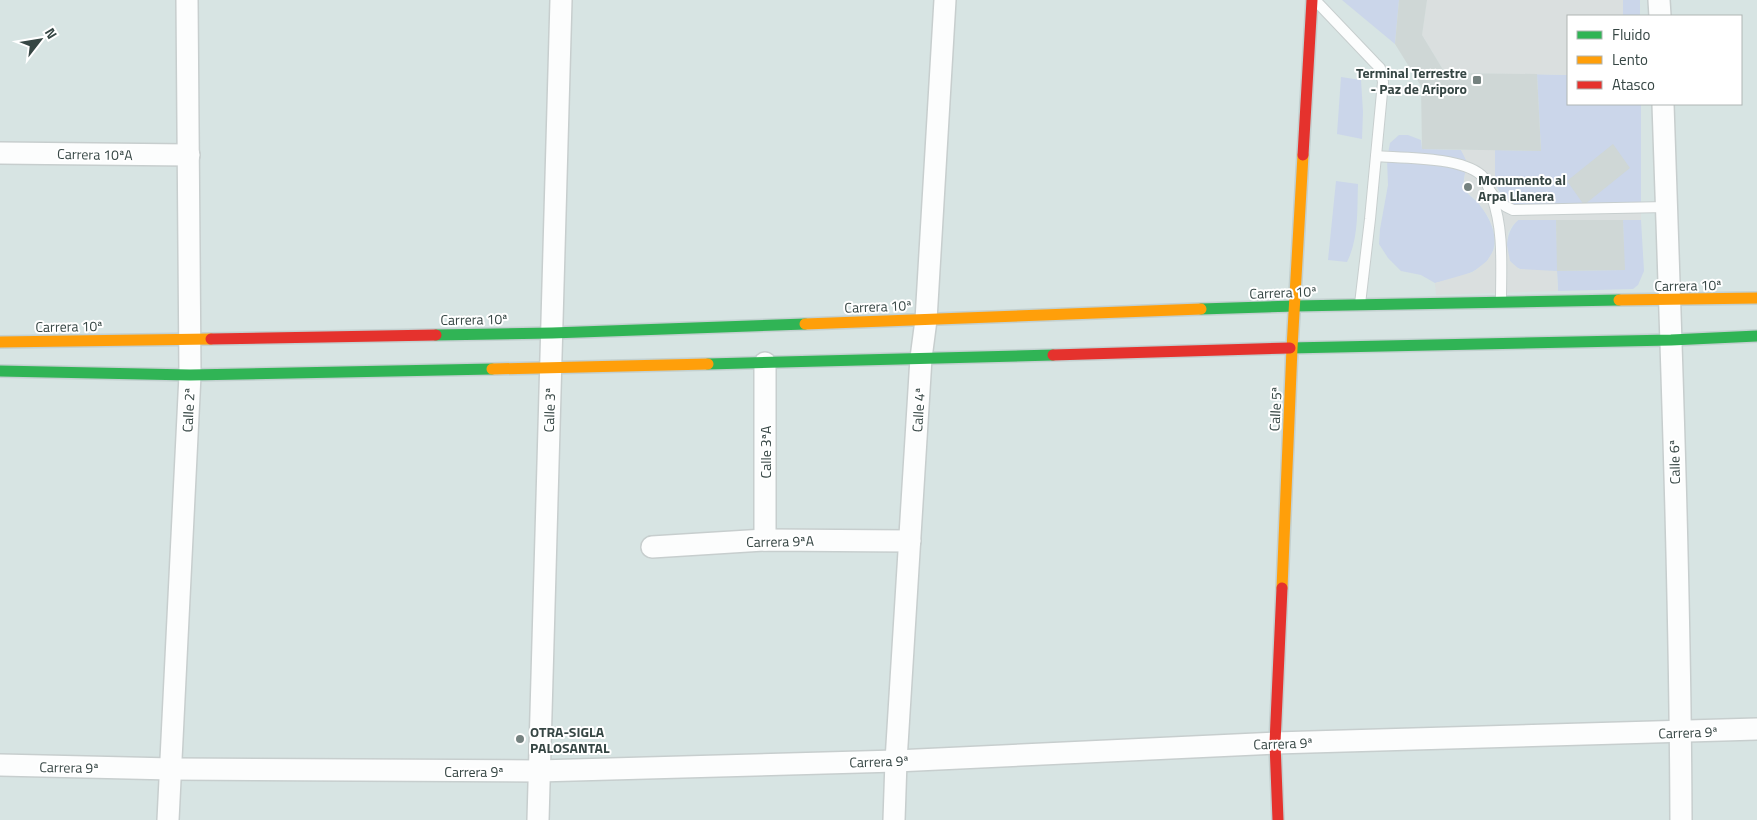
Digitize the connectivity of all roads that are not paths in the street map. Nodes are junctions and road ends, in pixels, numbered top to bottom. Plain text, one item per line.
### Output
1 (187, 0) edge
2 (560, 0) edge
3 (945, 0) edge
4 (1314, 0) edge
5 (1659, 0) edge
6 (1660, 15) edge
7 (1663, 105) edge
8 (0, 153) edge
9 (189, 156) junction
10 (1376, 156) junction
11 (1490, 191) junction
12 (1667, 207) junction
13 (1757, 298) edge
14 (1670, 300) junction
15 (1501, 302) junction
16 (1360, 305) junction
17 (1295, 306) junction
18 (926, 320) junction
19 (552, 333) junction
20 (1757, 336) edge
21 (190, 339) junction
22 (1671, 340) junction
23 (0, 342) edge
24 (1292, 348) junction
25 (921, 358) junction
26 (765, 363) junction
27 (551, 367) junction
28 (0, 371) edge
29 (190, 374) junction
30 (765, 540) junction
31 (910, 540) junction
32 (652, 547) dead end
33 (1757, 729) edge
34 (1681, 732) junction
35 (1275, 743) junction
36 (896, 761) junction
37 (0, 765) edge
38 (172, 769) junction
39 (538, 771) junction
40 (168, 820) edge
41 (538, 820) edge
42 (894, 820) edge
43 (1278, 820) edge
44 (1681, 820) edge

1 - 9 street, Calle 2ª
2 - 19 street, Calle 3ª
3 - 18 street, Calle 4ª
4 - 10 lane
4 - 17 street, Calle 5ª
5 - 6 street
7 - 12 street, Calle 6ª
8 - 9 street, Carrera 10ªA
9 - 21 street, Calle 2ª
10 - 11 lane
10 - 16 lane
11 - 12 lane
11 - 15 lane
12 - 14 street, Calle 6ª
13 - 14 street, Carrera 10ª
14 - 15 street, Carrera 10ª
14 - 22 street, Calle 6ª
15 - 16 street, Carrera 10ª
16 - 17 street, Carrera 10ª
17 - 18 street, Carrera 10ª
17 - 24 street, Calle 5ª
18 - 19 street, Carrera 10ª
18 - 25 street, Calle 4ª
19 - 21 street, Carrera 10ª
19 - 27 street, Calle 3ª
20 - 22 street
21 - 23 street, Carrera 10ª
21 - 29 street, Calle 2ª
22 - 24 street
22 - 34 street, Calle 6ª
24 - 25 street
24 - 35 street, Calle 5ª
25 - 26 street
25 - 31 street, Calle 4ª
26 - 27 street
26 - 30 street, Calle 3ªA
27 - 29 street
27 - 39 street, Calle 3ª
28 - 29 street
29 - 38 street, Calle 2ª
30 - 31 street, Carrera 9ªA
30 - 32 street, Carrera 9ªA
31 - 36 street, Calle 4ª
33 - 34 street, Carrera 9ª
34 - 35 street, Carrera 9ª
34 - 44 street, Calle 6ª
35 - 36 street, Carrera 9ª
35 - 43 street, Calle 5ª
36 - 39 street, Carrera 9ª
36 - 42 street, Calle 4ª
37 - 38 street, Carrera 9ª
38 - 39 street, Carrera 9ª
38 - 40 street, Calle 2ª
39 - 41 street, Calle 3ª

